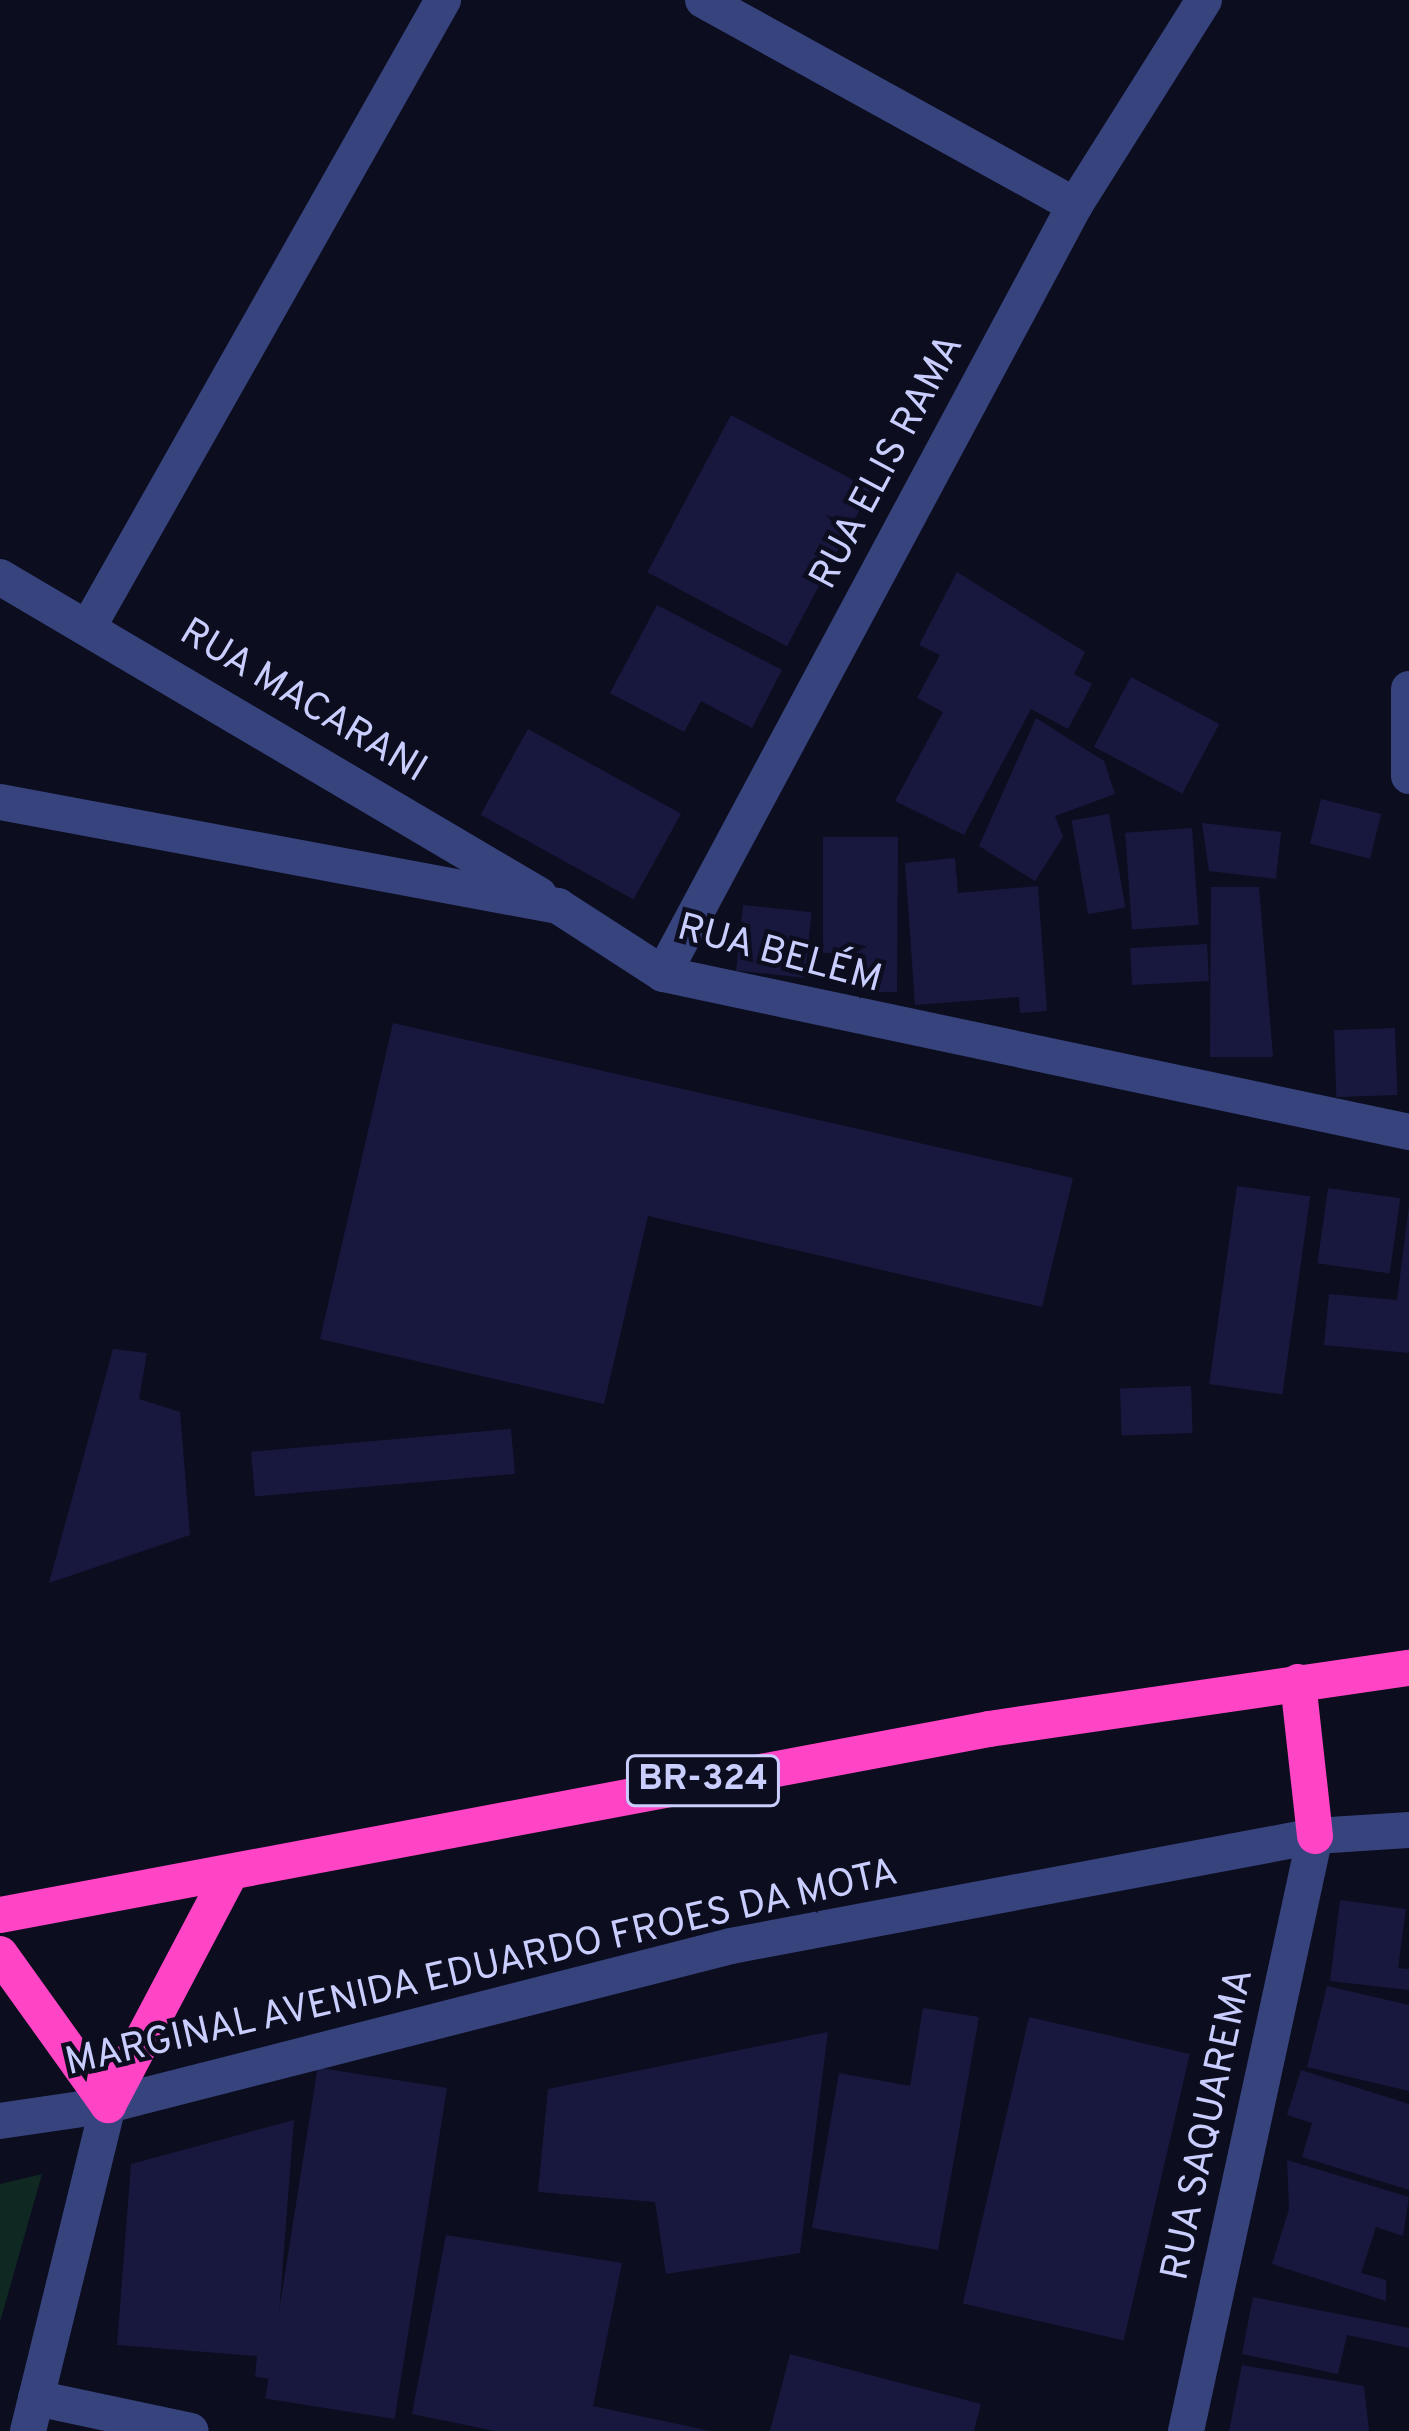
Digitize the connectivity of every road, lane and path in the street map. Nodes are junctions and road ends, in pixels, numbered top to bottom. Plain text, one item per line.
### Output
1 (443, 0) edge
2 (703, 0) edge
3 (1204, 0) edge
4 (1075, 206) junction
5 (0, 577) edge
6 (90, 624) junction
7 (1409, 688) edge
8 (1409, 776) edge
9 (0, 802) edge
10 (558, 906) junction
11 (663, 974) junction
12 (1409, 1132) edge
13 (1409, 1668) edge
14 (1298, 1682) junction
15 (1409, 1831) edge
16 (1315, 1836) junction
17 (230, 1872) junction
18 (0, 1916) edge
19 (0, 1954) edge
20 (108, 2105) junction
21 (0, 2121) edge
22 (32, 2415) edge
23 (191, 2431) edge
24 (1186, 2431) edge

1 - 6 street
2 - 4 street
3 - 4 street, RUA ELIS RAMA
4 - 11 street, RUA ELIS RAMA
5 - 6 street, RUA MACARANI
6 - 10 street, RUA MACARANI
7 - 8 street
9 - 10 street, RUA BELÉM
10 - 11 street, RUA BELÉM
11 - 12 street, RUA BELÉM
13 - 14 highway, BR-324
14 - 16 highway
14 - 17 highway, BR-324
15 - 16 street, MARGINAL AVENIDA EDUARDO FROES DA MOTA
16 - 20 street, MARGINAL AVENIDA EDUARDO FROES DA MOTA
16 - 24 street, RUA SAQUAREMA
17 - 18 highway, BR-324
17 - 20 highway
19 - 20 highway
20 - 21 street, MARGINAL AVENIDA EDUARDO FROES DA MOTA
20 - 22 street
22 - 23 street

